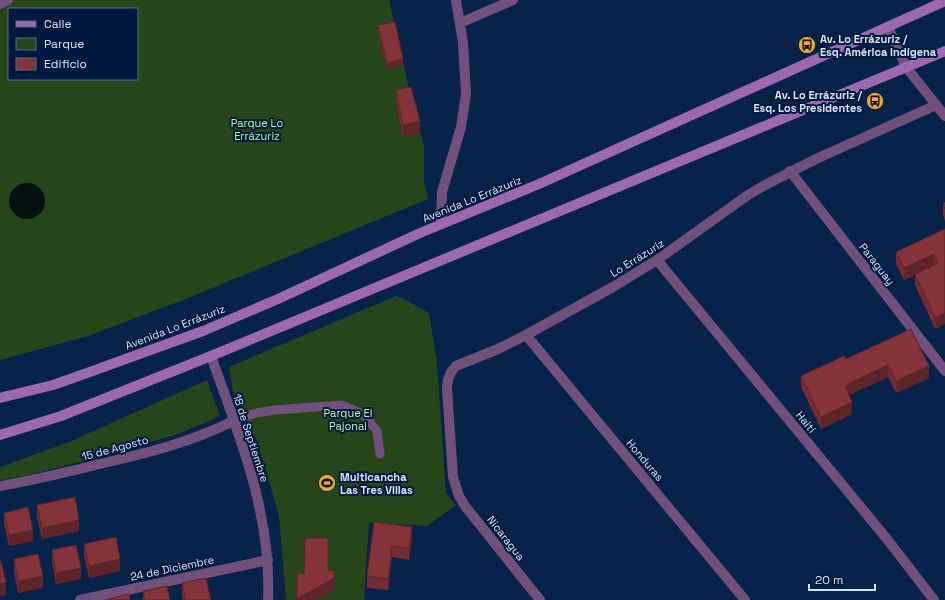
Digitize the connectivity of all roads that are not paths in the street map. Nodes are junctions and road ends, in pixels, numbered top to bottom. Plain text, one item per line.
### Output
1 (8, 0) edge
2 (456, 0) edge
3 (513, 0) edge
4 (945, 1) edge
5 (0, 4) edge
6 (460, 23) junction
7 (888, 27) junction
8 (945, 51) edge
9 (906, 66) junction
10 (936, 105) junction
11 (945, 116) edge
12 (790, 172) junction
13 (440, 224) junction
14 (657, 260) junction
15 (526, 335) junction
16 (211, 356) junction
17 (945, 371) edge
18 (0, 398) edge
19 (233, 421) junction
20 (0, 435) edge
21 (380, 454) dead end
22 (0, 486) edge
23 (456, 488) joint
24 (268, 560) junction
25 (80, 600) edge
26 (268, 600) edge
27 (540, 600) edge
28 (745, 600) edge
29 (934, 600) edge

1 - 5 street
2 - 6 street
3 - 6 street
4 - 7 main road, Avenida Lo Errázuriz
6 - 13 street
7 - 9 street
7 - 13 main road, Avenida Lo Errázuriz
8 - 9 main road
9 - 10 street
9 - 16 main road
10 - 11 street
10 - 12 street, Lo Errázuriz
12 - 14 street, Lo Errázuriz
12 - 17 street, Paraguay
13 - 18 main road, Avenida Lo Errázuriz
14 - 15 street, Lo Errázuriz
14 - 29 street, Haití
15 - 23 street, Lo Errázuriz
15 - 28 street, Honduras
16 - 19 street, 18 de Septiembre
16 - 20 main road
19 - 21 lane
19 - 22 street, 15 de Agosto
19 - 24 street, 18 de Septiembre
23 - 27 street, Nicaragua
24 - 25 street, 24 de Diciembre
24 - 26 street, 18 de Septiembre

